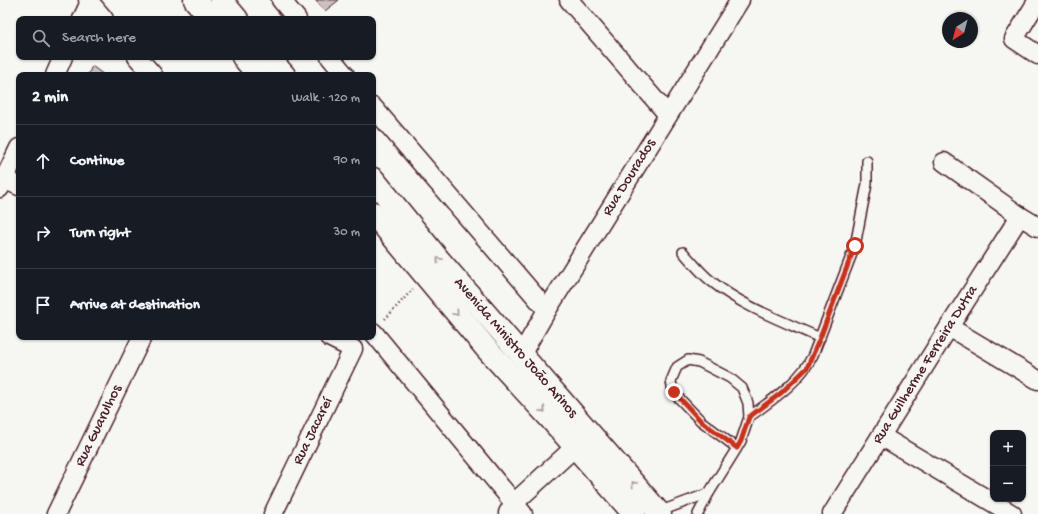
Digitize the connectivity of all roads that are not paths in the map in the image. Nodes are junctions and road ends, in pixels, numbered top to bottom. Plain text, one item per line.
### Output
1 (195, 0) edge
2 (221, 0) edge
3 (281, 0) edge
4 (569, 0) edge
5 (740, 0) edge
6 (1038, 0) edge
7 (89, 1) edge
8 (83, 16) edge
9 (102, 16) edge
10 (208, 16) edge
11 (234, 16) edge
12 (294, 16) edge
13 (1038, 55) edge
14 (62, 60) edge
15 (140, 60) edge
16 (246, 60) edge
17 (271, 60) edge
18 (332, 60) edge
19 (56, 72) edge
20 (150, 72) edge
21 (256, 72) edge
22 (281, 72) edge
23 (342, 72) edge
24 (376, 110) edge
25 (668, 115) junction
26 (16, 156) edge
27 (867, 161) dead end
28 (944, 162) dead end
29 (6, 182) edge
30 (376, 183) edge
31 (1020, 216) junction
32 (376, 217) edge
33 (1038, 227) edge
34 (683, 252) dead end
35 (547, 310) junction
36 (378, 326) edge
37 (949, 327) junction
38 (820, 338) junction
39 (141, 340) edge
40 (335, 340) edge
41 (521, 356) junction
42 (1038, 380) edge
43 (749, 417) junction
44 (881, 436) junction
45 (575, 447) junction
46 (737, 448) junction
47 (709, 493) junction
48 (515, 510) edge
49 (659, 513) edge
50 (56, 514) edge
51 (273, 514) edge
52 (634, 514) edge
53 (698, 514) edge
54 (832, 514) edge
55 (1012, 514) edge

1 - 10 highway
2 - 11 highway
3 - 12 street
4 - 25 street
5 - 25 street, Rua Dourados
6 - 13 street
7 - 8 street
7 - 9 street
14 - 19 street
15 - 20 street
16 - 21 highway
17 - 22 highway
18 - 23 street
24 - 35 street
25 - 35 street, Rua Dourados
26 - 29 street
27 - 38 lane
28 - 31 street
41 -> 30 highway, Avenida Ministro João Arinos
31 - 33 street
31 - 37 street, Rua Guilherme Ferreira Dutra
32 -> 45 highway, Avenida Ministro João Arinos
34 - 38 lane
35 - 41 street, Rua Dourados
36 - 48 street
37 - 42 street
37 - 44 street, Rua Guilherme Ferreira Dutra
38 - 43 lane
39 - 50 street, Rua Guarulhos
40 - 51 street, Rua Jacareí
49 -> 41 highway, Avenida Ministro João Arinos
43 - 46 lane
43 - 46 lane
44 - 54 street, Rua Guilherme Ferreira Dutra
44 - 55 street
45 - 48 street
45 - 52 highway, Avenida Ministro João Arinos
46 - 47 lane
47 - 49 lane
47 - 53 lane

